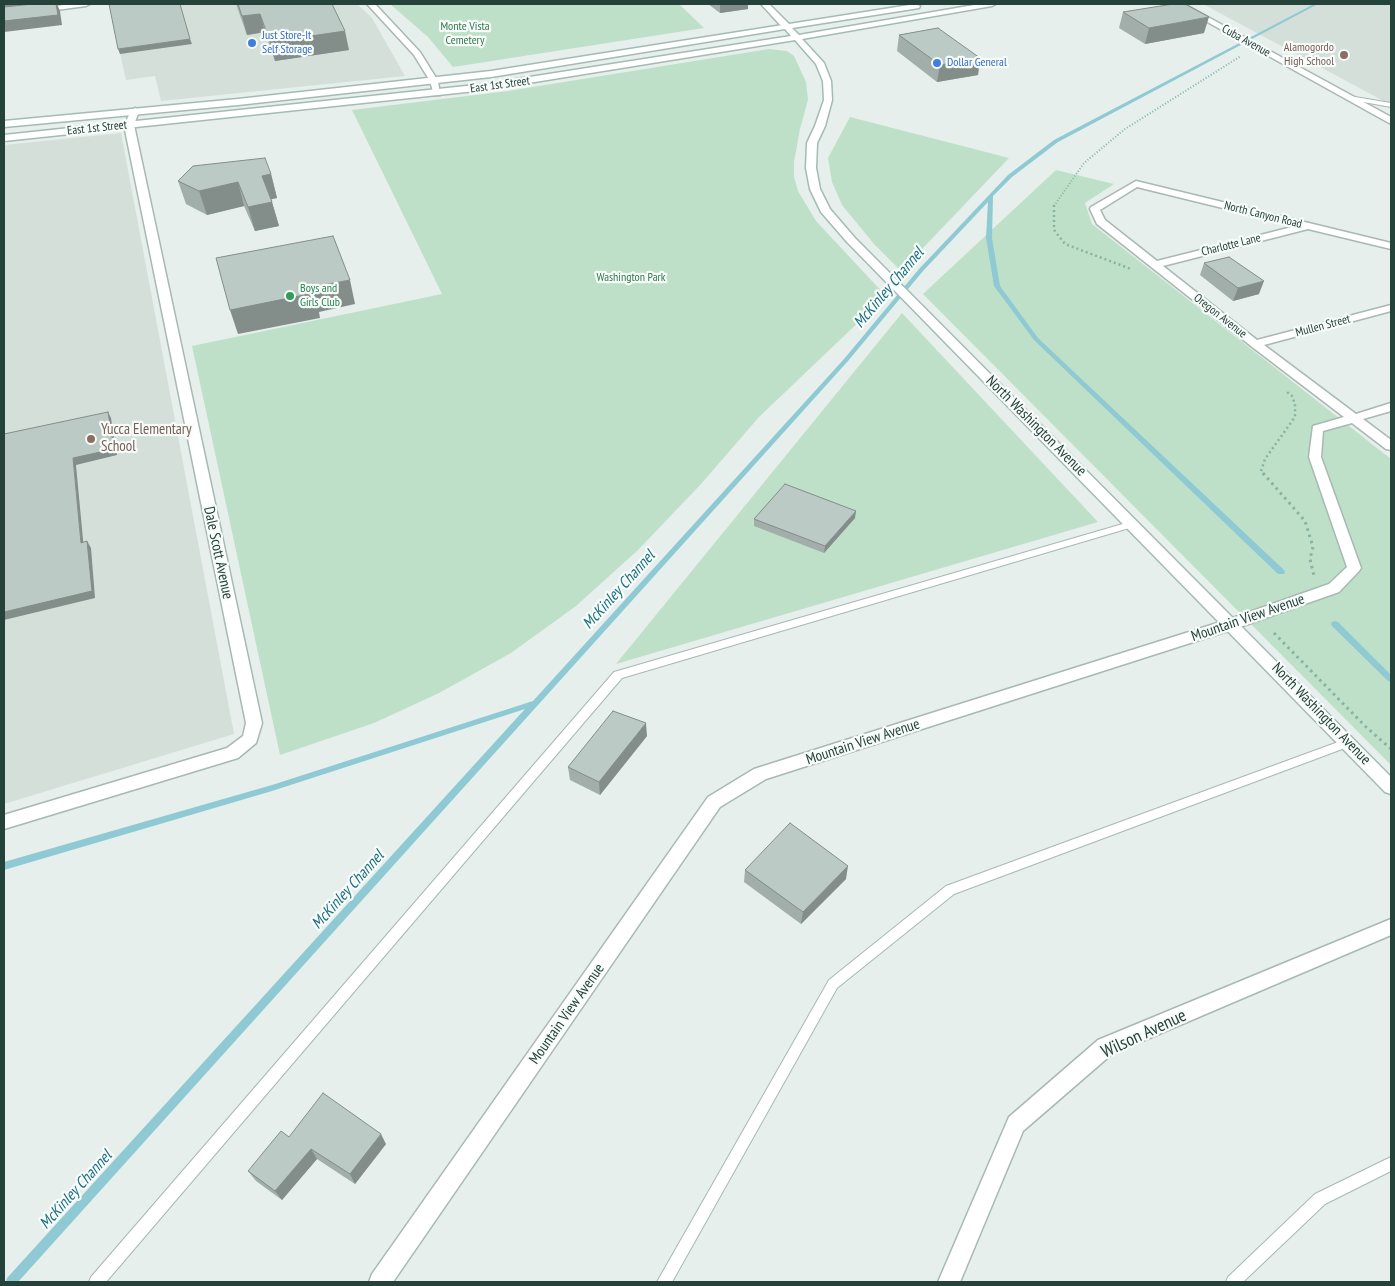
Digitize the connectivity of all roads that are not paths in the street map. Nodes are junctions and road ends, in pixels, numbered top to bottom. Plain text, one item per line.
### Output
1 (86, 4) edge
2 (371, 4) edge
3 (765, 4) edge
4 (992, 4) edge
5 (1179, 4) edge
6 (922, 5) dead end
7 (4, 15) edge
8 (786, 26) junction
9 (797, 37) junction
10 (434, 81) junction
11 (437, 93) junction
12 (1349, 98) junction
13 (1391, 105) edge
14 (135, 111) junction
15 (1391, 121) edge
16 (4, 124) edge
17 (130, 125) junction
18 (4, 138) edge
19 (1136, 184) joint
20 (1308, 225) junction
21 (1391, 246) edge
22 (1154, 265) junction
23 (1391, 308) edge
24 (1255, 344) junction
25 (1391, 407) edge
26 (1356, 418) junction
27 (1391, 446) edge
28 (1133, 524) junction
29 (1232, 624) junction
30 (1348, 742) junction
31 (1391, 787) edge
32 (4, 822) edge
33 (1391, 927) edge
34 (1391, 1164) edge
35 (96, 1282) edge
36 (380, 1282) edge
37 (664, 1282) edge
38 (949, 1282) edge
39 (1233, 1282) edge

1 - 7 street
2 - 10 street
3 - 8 street, North Washington Avenue
4 - 9 street, East 1st Street
5 - 12 street, Cuba Avenue
6 - 8 street, East 1st Street
8 - 9 street, North Washington Avenue
8 - 10 street, East 1st Street
9 - 11 street, East 1st Street
9 - 28 street, North Washington Avenue
10 - 11 street
10 - 14 street, East 1st Street
11 - 17 street, East 1st Street
12 - 13 lane
12 - 15 street, Cuba Avenue
14 - 16 street, East 1st Street
14 - 17 street
17 - 18 street, East 1st Street
17 - 32 street, Dale Scott Avenue
19 - 20 street, North Canyon Road
19 - 22 street, Oregon Avenue
20 - 21 street, North Canyon Road
20 - 22 street, Charlotte Lane
22 - 24 street, Oregon Avenue
23 - 24 street, Mullen Street
24 - 26 street, Oregon Avenue
25 - 26 street, Mountain View Avenue
26 - 27 street, Oregon Avenue
26 - 29 street, Mountain View Avenue
28 - 29 street, North Washington Avenue
28 - 35 lane
29 - 30 street, North Washington Avenue
29 - 36 street, Mountain View Avenue
30 - 31 street, North Washington Avenue
30 - 37 lane
33 - 38 street, Wilson Avenue
34 - 39 lane

